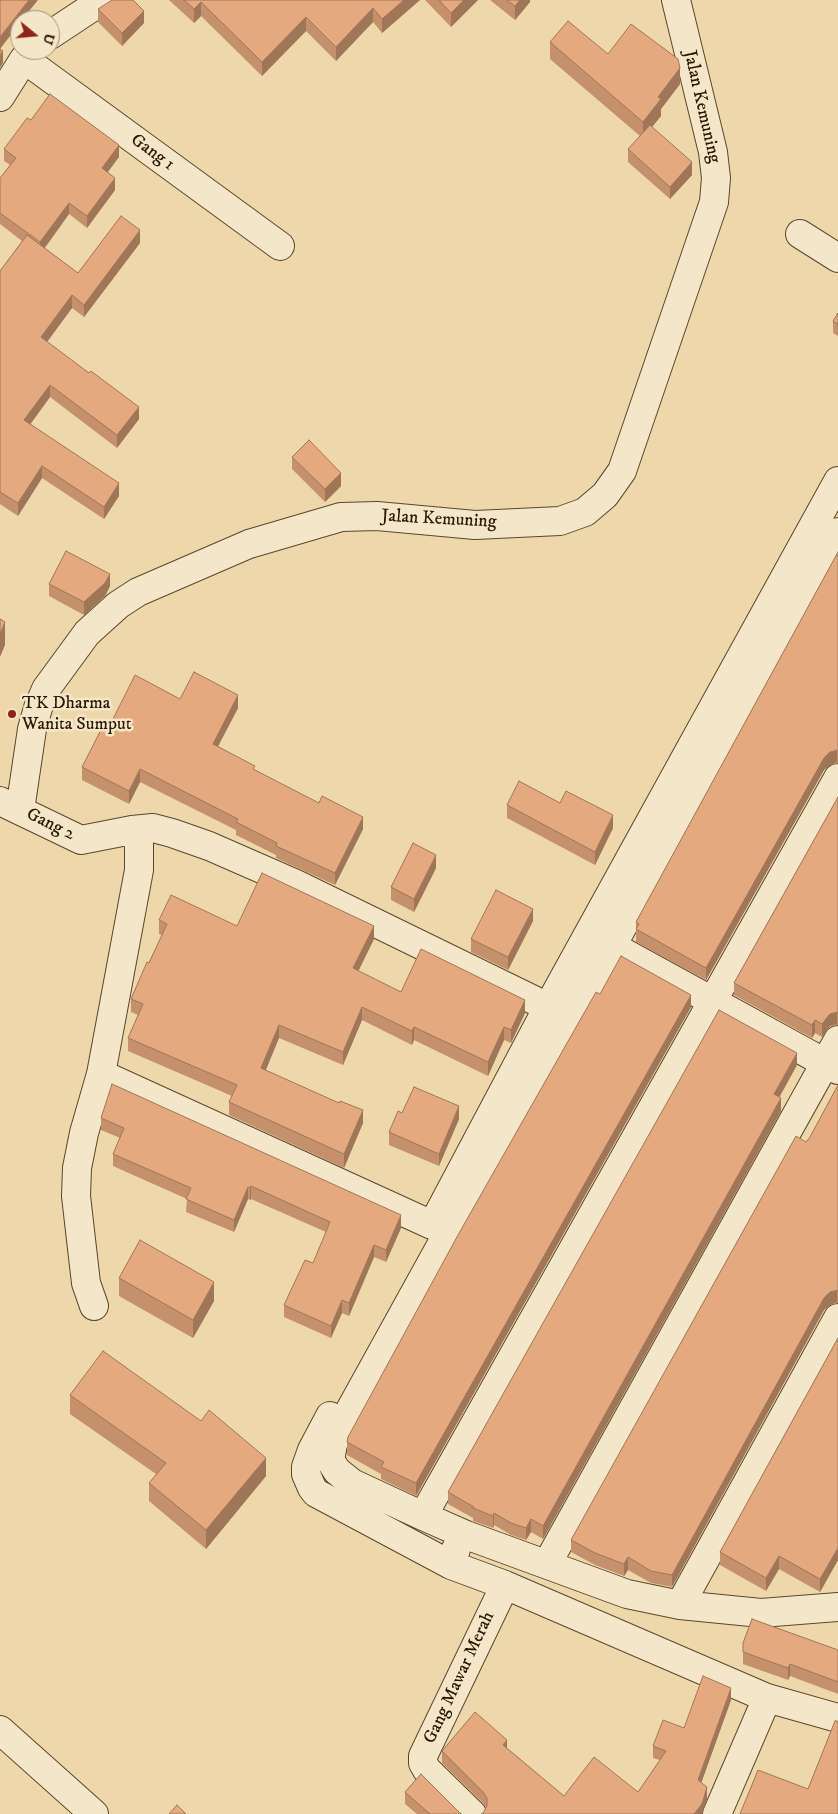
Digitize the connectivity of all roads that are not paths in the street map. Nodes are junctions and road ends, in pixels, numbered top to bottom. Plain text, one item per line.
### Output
1 (103, 0) edge
2 (676, 0) edge
3 (60, 28) edge
4 (24, 60) edge
5 (36, 60) edge
6 (0, 97) edge
7 (800, 234) dead end
8 (280, 246) dead end
9 (838, 258) edge
10 (838, 481) edge
11 (838, 532) edge
12 (838, 778) edge
13 (10, 806) edge
14 (132, 830) junction
15 (612, 946) junction
16 (712, 1001) junction
17 (548, 1007) junction
18 (838, 1040) edge
19 (831, 1066) edge
20 (101, 1074) junction
21 (432, 1225) junction
22 (94, 1306) dead end
23 (838, 1318) edge
24 (423, 1516) junction
25 (466, 1535) junction
26 (547, 1564) junction
27 (451, 1565) junction
28 (505, 1585) junction
29 (680, 1605) junction
30 (837, 1606) edge
31 (766, 1698) junction
32 (838, 1718) edge
33 (0, 1730) edge
34 (94, 1814) edge
35 (472, 1814) edge
36 (717, 1814) edge

1 - 3 street
2 - 13 street, Jalan Kemuning
4 - 6 street
5 - 8 street, Gang 1
7 - 9 street
10 - 17 street
11 - 15 street
12 - 16 street
13 - 14 street, Gang 2
14 - 17 street, Gang 2
14 - 20 street
15 - 16 street
15 - 24 street
16 - 19 street
16 - 24 street
17 - 21 street
18 - 19 street
19 - 26 street
20 - 21 street
20 - 22 street
21 - 27 street
23 - 29 street
24 - 25 street
25 - 26 street
25 - 27 street
26 - 29 street
27 - 28 street
28 - 31 street
28 - 35 street, Gang Mawar Merah
29 - 30 street
31 - 32 street
31 - 36 street
33 - 34 street

